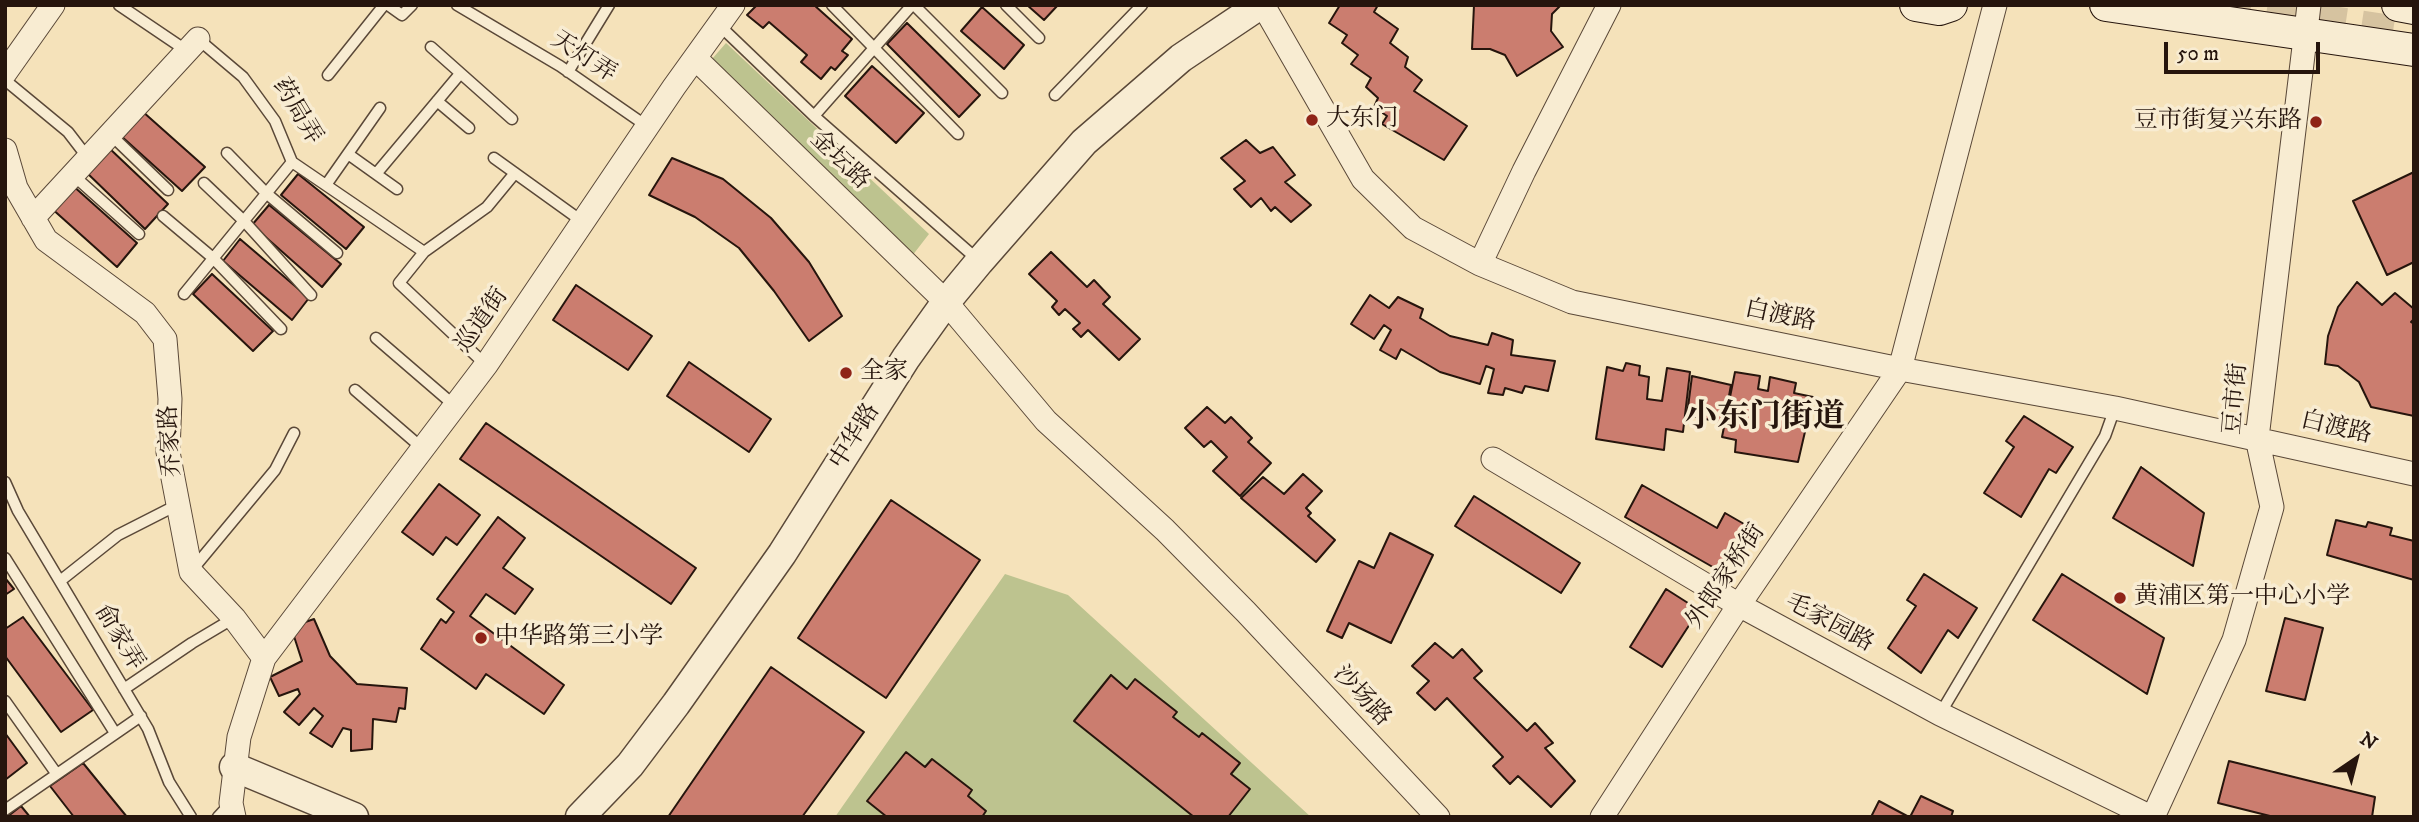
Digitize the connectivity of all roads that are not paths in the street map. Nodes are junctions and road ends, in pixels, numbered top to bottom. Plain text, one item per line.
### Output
1 (53, 5) edge
2 (119, 5) edge
3 (386, 5) edge
4 (412, 5) edge
5 (609, 5) edge
6 (733, 5) edge
7 (832, 5) edge
8 (913, 5) edge
9 (1006, 5) edge
10 (1142, 5) edge
11 (1261, 5) edge
12 (1609, 5) edge
13 (1916, 5) edge
14 (1951, 5) edge
15 (1995, 5) edge
16 (2106, 5) edge
17 (2398, 5) tunnel mouth
18 (464, 7) edge
19 (2414, 8) edge
20 (2307, 20) edge
21 (718, 24) junction
22 (1039, 38) dead end
23 (193, 45) junction
24 (430, 47) dead end
25 (874, 49) junction
26 (2414, 51) edge
27 (695, 58) junction
28 (568, 72) junction
29 (5, 73) edge
30 (328, 75) dead end
31 (459, 75) junction
32 (5, 80) edge
33 (1002, 93) dead end
34 (1055, 95) dead end
35 (437, 101) junction
36 (380, 108) dead end
37 (814, 116) junction
38 (512, 119) dead end
39 (648, 127) junction
40 (469, 128) dead end
41 (110, 134) junction
42 (958, 134) dead end
43 (5, 150) edge
44 (227, 153) dead end
45 (348, 154) junction
46 (494, 158) dead end
47 (292, 162) junction
48 (80, 166) junction
49 (514, 173) junction
50 (376, 174) junction
51 (204, 183) dead end
52 (326, 185) junction
53 (397, 189) dead end
54 (168, 190) dead end
55 (267, 193) junction
56 (163, 216) dead end
57 (33, 218) junction
58 (244, 221) junction
59 (583, 222) junction
60 (139, 234) dead end
61 (424, 252) junction
62 (337, 253) dead end
63 (214, 258) junction
64 (979, 262) junction
65 (1480, 264) junction
66 (184, 294) dead end
67 (311, 295) dead end
68 (946, 302) junction
69 (281, 329) dead end
70 (376, 338) dead end
71 (486, 365) junction
72 (1900, 369) junction
73 (355, 390) dead end
74 (455, 406) junction
75 (2115, 408) junction
76 (294, 433) dead end
77 (2257, 438) junction
78 (422, 449) junction
79 (1493, 459) dead end
80 (2414, 474) edge
81 (5, 482) edge
82 (177, 505) junction
83 (5, 558) edge
84 (191, 572) junction
85 (60, 581) junction
86 (1739, 605) junction
87 (1246, 612) joint
88 (234, 618) junction
89 (264, 658) junction
90 (124, 689) junction
91 (5, 701) edge
92 (1940, 714) junction
93 (141, 716) junction
94 (116, 733) junction
95 (234, 767) junction
96 (56, 773) junction
97 (5, 810) edge
98 (228, 812) edge
99 (191, 817) edge
100 (354, 817) edge
101 (580, 817) edge
102 (1438, 817) edge
103 (1602, 817) edge
104 (2152, 817) edge

1 - 29 street
2 - 23 lane, 药局弄
3 - 4 lane
3 - 30 lane
5 - 28 lane
6 - 21 street, 巡道街
7 - 25 lane
8 - 25 lane
8 - 33 lane
9 - 22 lane
10 - 34 lane
11 - 64 street, 中华路
11 - 65 street, 白渡路
12 - 65 street
13 - 14 main road
15 - 72 street, 外郎家桥街
16 - 20 main road
17 - 19 main road
18 - 28 lane, 天灯弄
20 - 26 main road
20 - 77 street, 豆市街
21 - 27 street, 巡道街
21 - 37 lane
23 - 41 street
23 - 47 lane, 药局弄
24 - 31 lane
25 - 37 lane
25 - 42 lane
27 - 39 street, 巡道街
27 - 68 street, 金坛路
28 - 39 lane, 天灯弄
31 - 35 lane
31 - 38 lane
32 - 48 lane
35 - 40 lane
35 - 50 lane
36 - 45 lane
37 - 64 lane
39 - 59 street, 巡道街
41 - 48 street
41 - 54 lane
43 - 57 street, 乔家路
44 - 55 lane
45 - 50 lane
45 - 52 lane
46 - 49 lane
47 - 52 lane, 药局弄
47 - 55 lane
48 - 57 street
48 - 60 lane
49 - 59 lane
49 - 61 lane
50 - 53 lane
51 - 58 lane
52 - 61 lane, 药局弄
55 - 58 lane
55 - 62 lane
56 - 63 lane
57 - 82 street, 乔家路
58 - 63 lane
58 - 67 lane
59 - 71 street, 巡道街
61 - 71 lane
63 - 66 lane
63 - 69 lane
64 - 68 street, 中华路
65 - 72 street, 白渡路
68 - 87 street, 金坛路
68 - 101 street, 中华路
70 - 74 lane
71 - 74 street, 巡道街
72 - 75 street, 白渡路
72 - 86 street, 外郎家桥街
73 - 78 lane
74 - 78 street, 巡道街
75 - 77 street, 白渡路
75 - 92 lane
76 - 84 lane
77 - 80 street, 白渡路
77 - 104 street, 豆市街
78 - 89 street, 巡道街
79 - 86 street, 毛家园路
81 - 85 lane, 俞家弄
82 - 84 street, 乔家路
82 - 85 lane
83 - 94 lane
84 - 88 street
85 - 90 lane, 俞家弄
86 - 92 street, 毛家园路
86 - 103 street, 外郎家桥街
87 - 102 street, 沙场路
88 - 89 street
88 - 90 lane
89 - 95 street
90 - 93 lane, 俞家弄
91 - 96 lane
92 - 104 street, 毛家园路
93 - 94 lane
93 - 99 lane, 俞家弄
94 - 96 lane
95 - 98 street
95 - 100 street
96 - 97 lane

